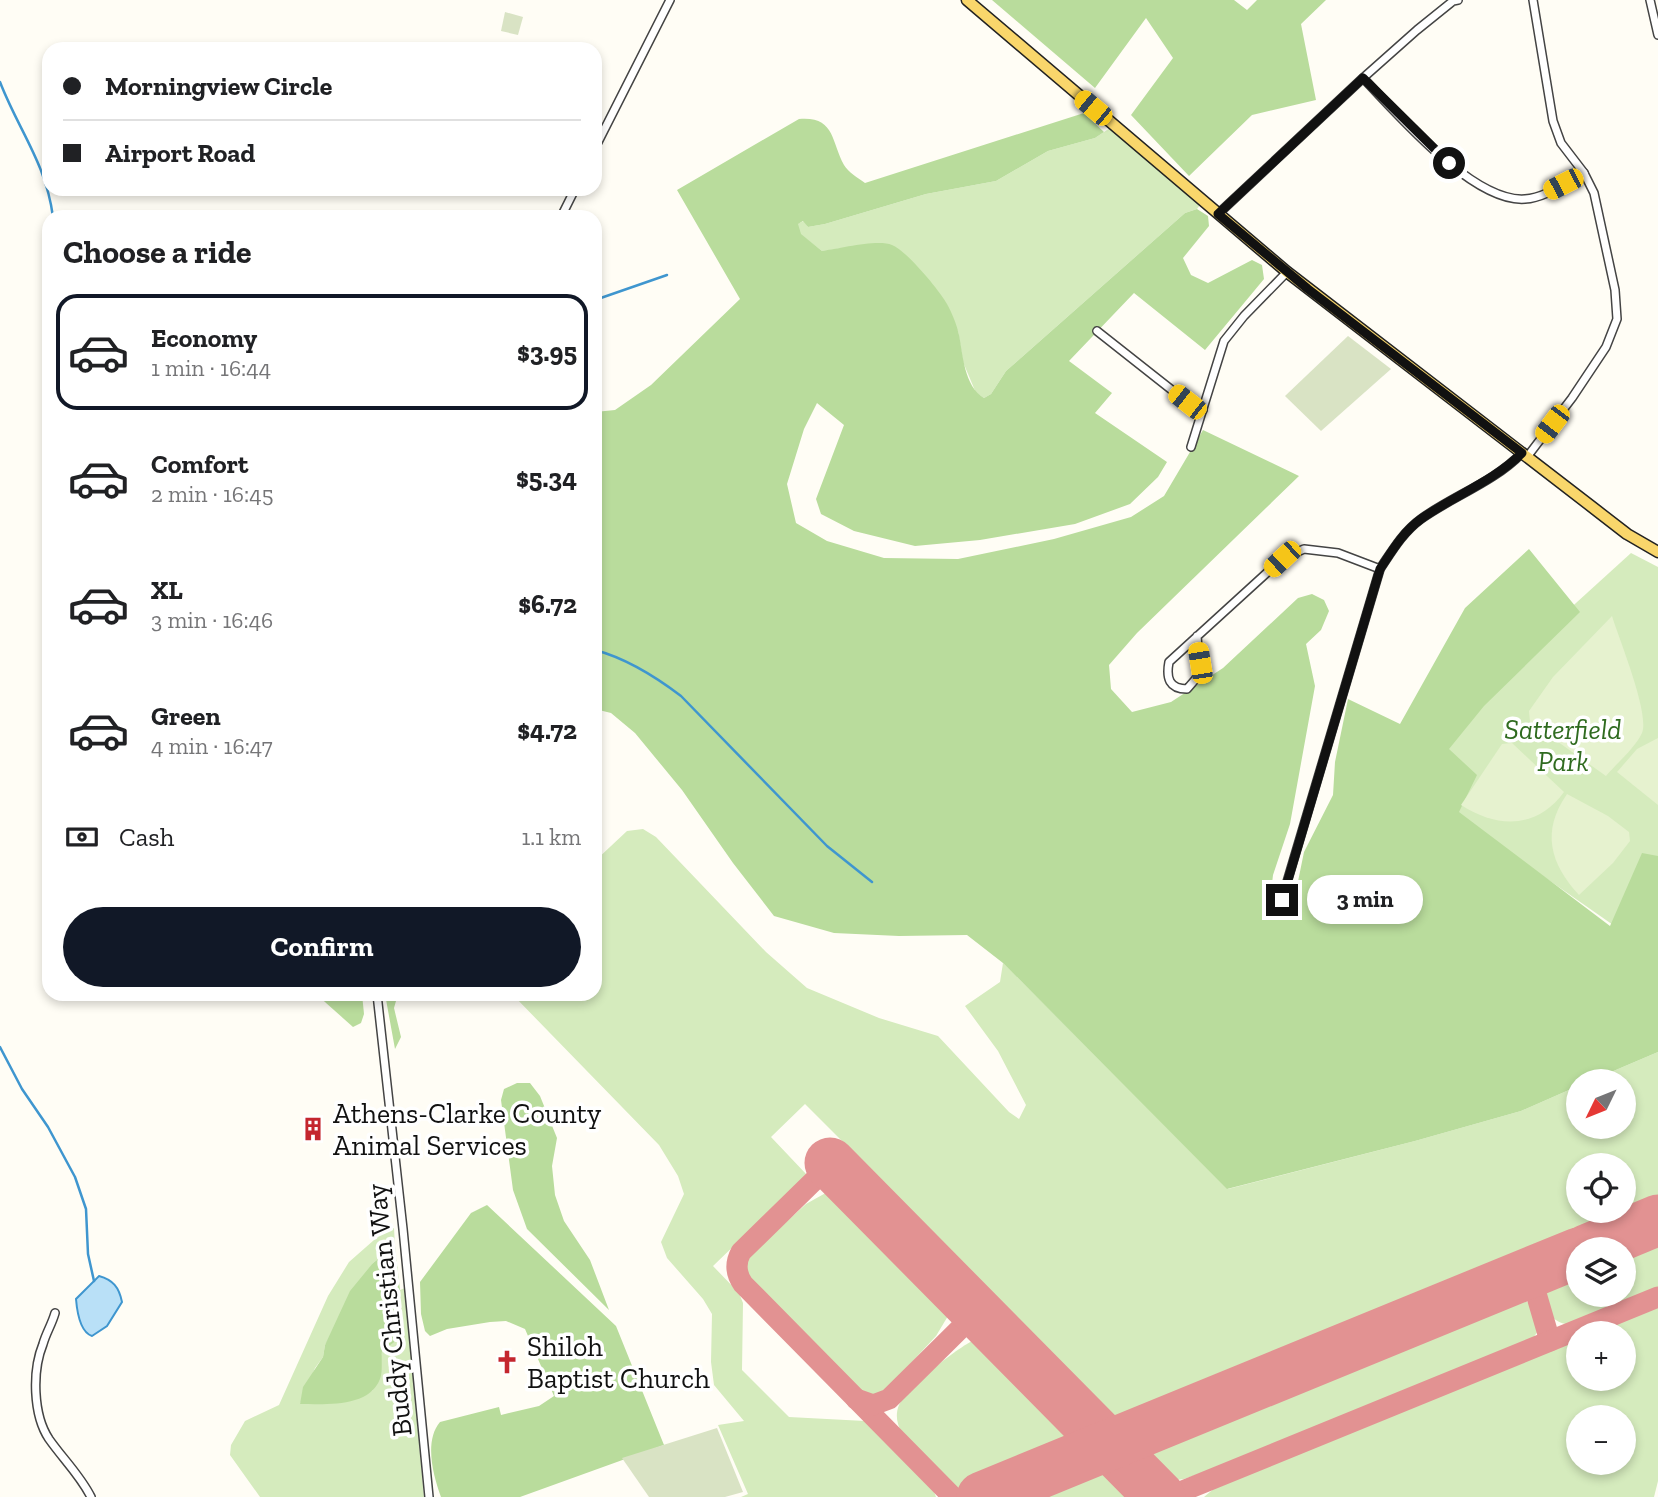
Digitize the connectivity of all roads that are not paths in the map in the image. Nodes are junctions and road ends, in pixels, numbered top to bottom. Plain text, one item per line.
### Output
1 (670, 0) edge
2 (967, 0) edge
3 (1458, 0) edge
4 (1533, 0) edge
5 (1650, 0) edge
6 (1658, 35) edge
7 (1363, 78) junction
8 (602, 134) edge
9 (1584, 173) junction
10 (1218, 214) junction
11 (1287, 272) junction
12 (1097, 331) dead end
13 (1203, 410) junction
14 (1191, 447) dead end
15 (1524, 455) junction
16 (1658, 552) edge
17 (1380, 569) junction
18 (1197, 636) junction
19 (1282, 900) dead end
20 (378, 1001) edge
21 (55, 1314) dead end
22 (91, 1497) edge
23 (429, 1497) edge

1 - 8 street
2 - 10 main road
3 - 7 street
4 - 9 street
5 - 6 street
7 - 9 street
7 - 10 street
9 - 15 street
10 - 11 main road
11 - 13 street
11 - 15 main road
12 - 13 street
13 - 14 street
15 - 16 main road
15 - 17 street
17 - 18 street
17 - 19 street
18 - 18 street
20 - 23 street, Buddy Christian Way
21 - 22 street

